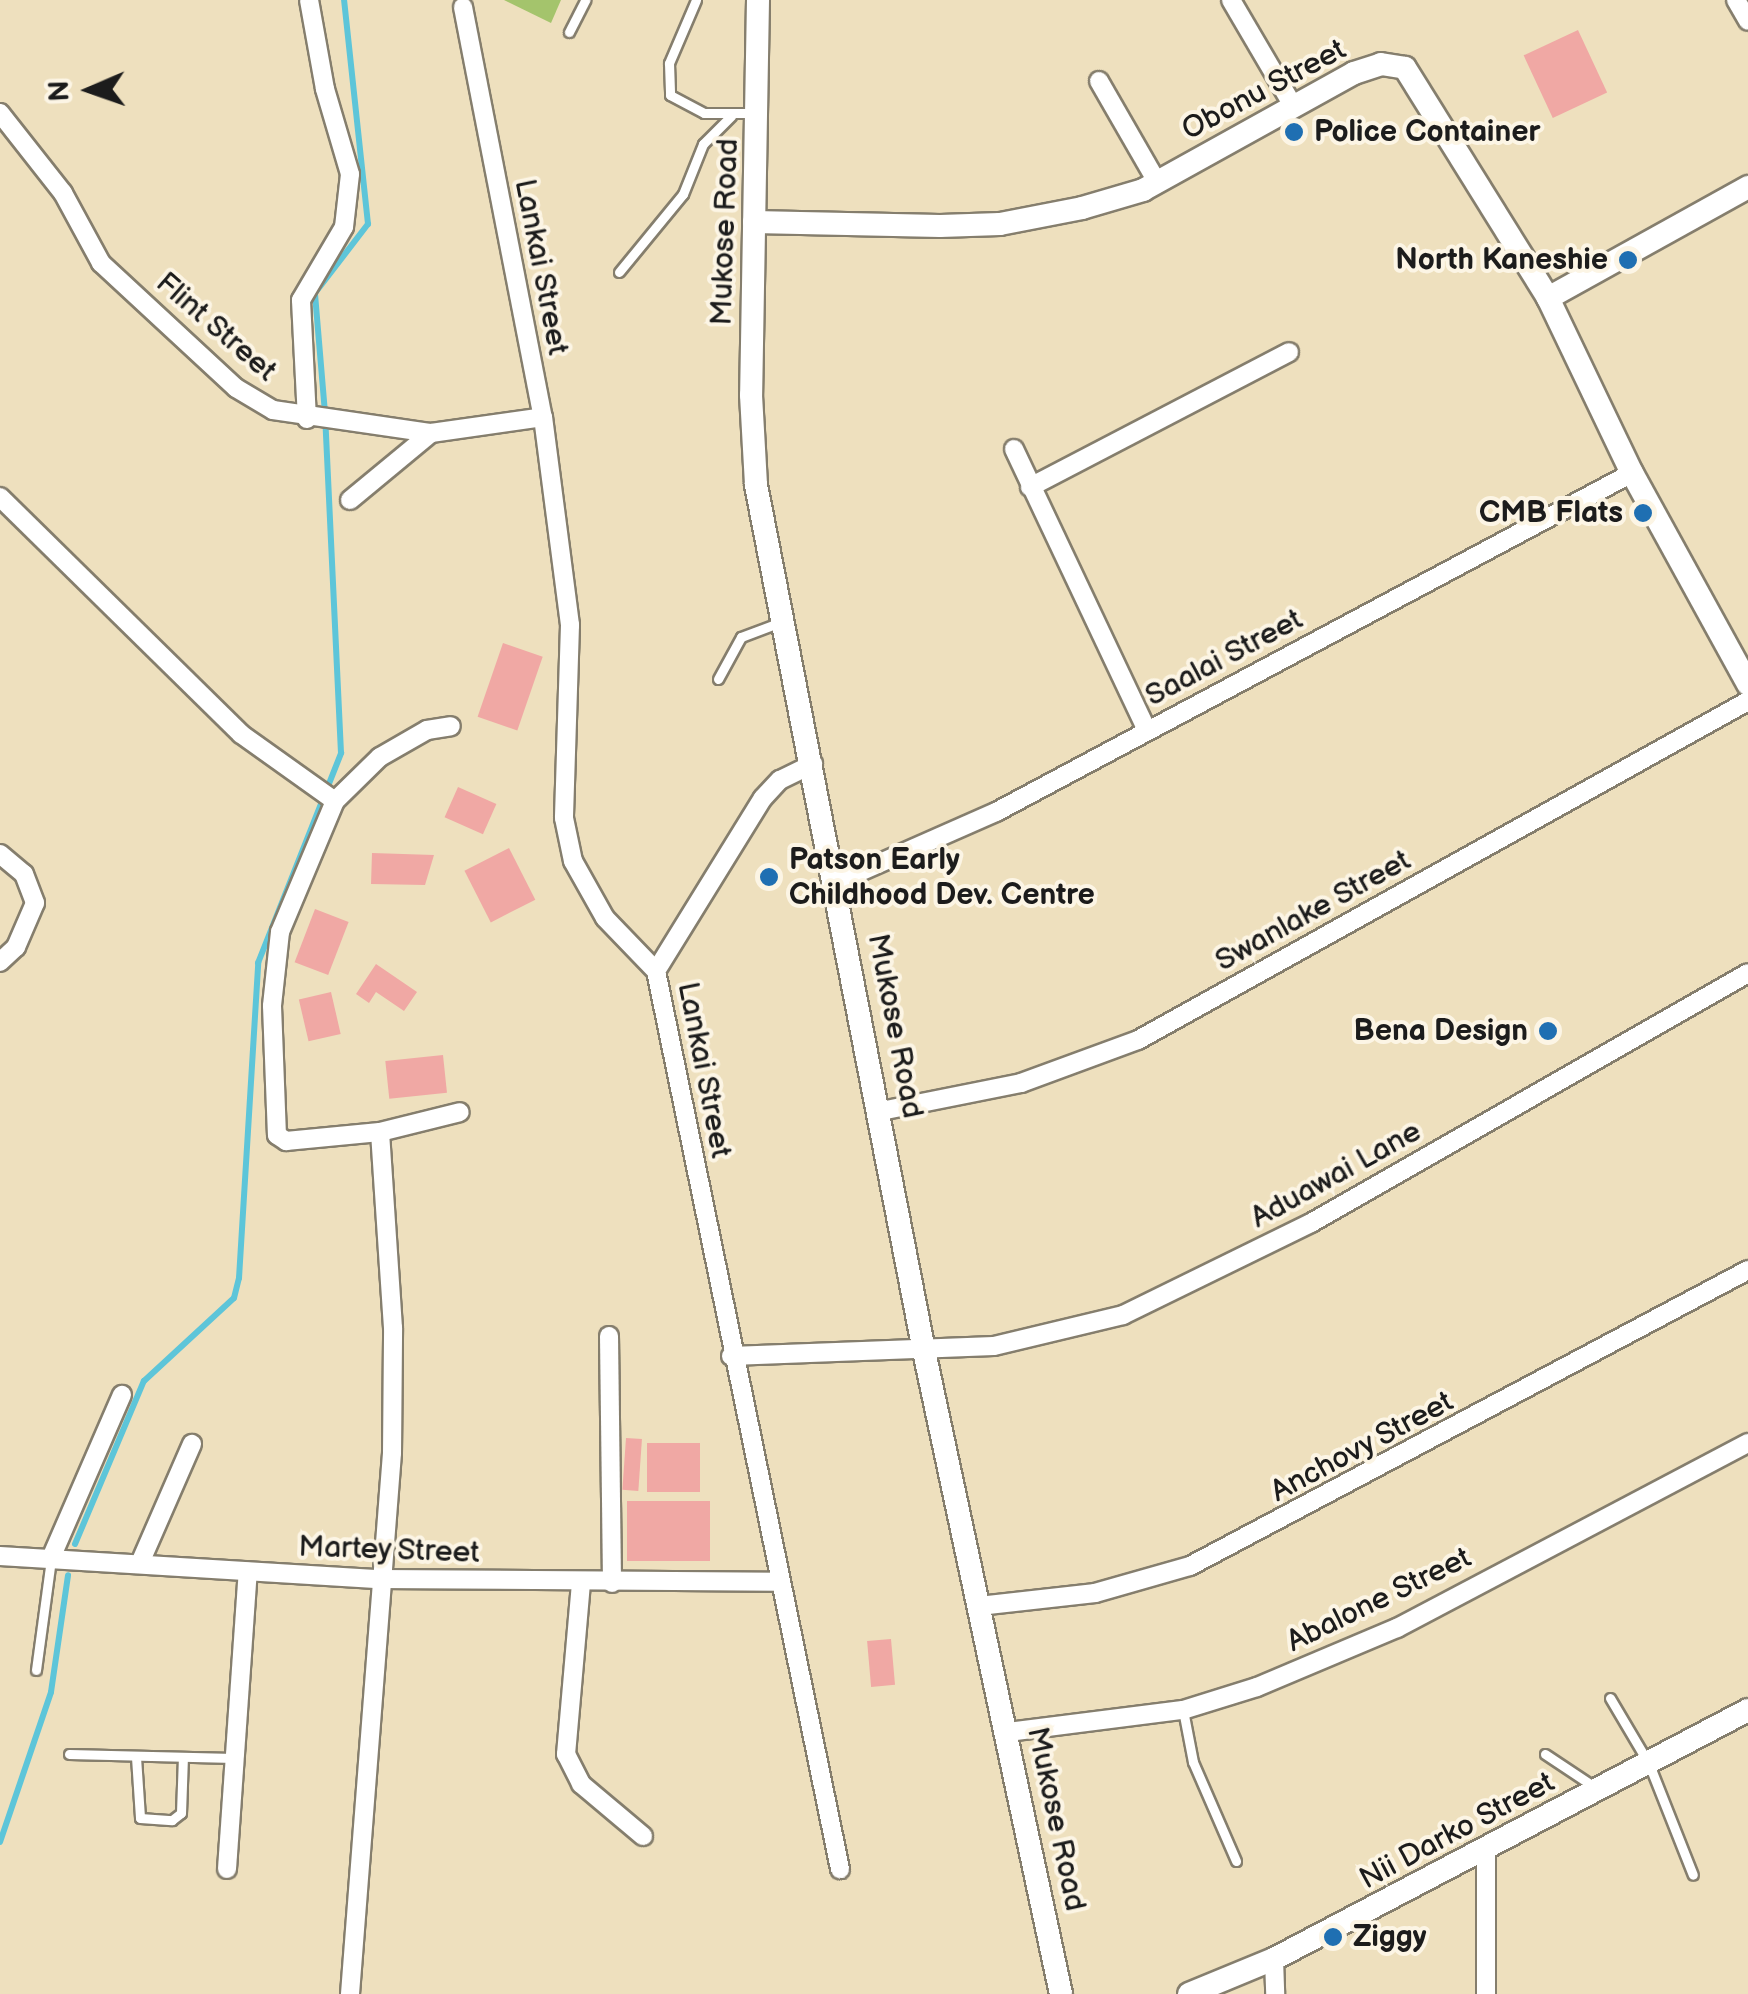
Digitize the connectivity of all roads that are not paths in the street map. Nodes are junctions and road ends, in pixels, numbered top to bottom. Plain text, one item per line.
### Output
1 (309, 0) edge
2 (584, 0) edge
3 (696, 0) edge
4 (758, 0) edge
5 (1231, 0) edge
6 (1736, 0) edge
7 (463, 7) dead end
8 (1748, 22) edge
9 (568, 32) dead end
10 (1098, 80) dead end
11 (1292, 104) junction
12 (758, 112) junction
13 (0, 113) edge
14 (731, 116) junction
15 (1157, 182) junction
16 (1748, 187) edge
17 (754, 222) junction
18 (619, 272) dead end
19 (1548, 298) junction
20 (1288, 352) dead end
21 (543, 418) junction
22 (307, 419) junction
23 (430, 433) junction
24 (1014, 448) dead end
25 (1632, 473) junction
26 (1030, 486) junction
27 (0, 497) edge
28 (350, 500) dead end
29 (784, 622) junction
30 (718, 679) dead end
31 (1748, 684) edge
32 (1748, 701) edge
33 (451, 726) dead end
34 (1147, 730) junction
35 (813, 764) junction
36 (332, 798) junction
37 (0, 854) edge
38 (837, 882) junction
39 (0, 962) edge
40 (656, 971) junction
41 (1748, 973) edge
42 (460, 1112) dead end
43 (881, 1112) junction
44 (380, 1132) junction
45 (1748, 1270) edge
46 (609, 1336) dead end
47 (924, 1352) junction
48 (731, 1356) junction
49 (122, 1395) dead end
50 (1748, 1443) edge
51 (192, 1444) dead end
52 (0, 1556) edge
53 (51, 1558) junction
54 (140, 1562) junction
55 (248, 1572) junction
56 (378, 1579) junction
57 (777, 1582) junction
58 (581, 1583) junction
59 (612, 1583) junction
60 (979, 1606) junction
61 (36, 1670) dead end
62 (1610, 1698) dead end
63 (1183, 1710) junction
64 (1748, 1710) edge
65 (1008, 1732) junction
66 (69, 1754) dead end
67 (1545, 1754) dead end
68 (136, 1757) junction
69 (182, 1758) junction
70 (234, 1758) junction
71 (1649, 1764) junction
72 (1598, 1790) junction
73 (643, 1836) dead end
74 (1486, 1851) junction
75 (1236, 1861) dead end
76 (840, 1869) dead end
77 (226, 1870) dead end
78 (1694, 1876) dead end
79 (1274, 1959) junction
80 (350, 1994) edge
81 (1061, 1994) edge
82 (1190, 1994) edge
83 (1275, 1994) edge
84 (1486, 1994) edge

1 - 22 street
2 - 9 lane
3 - 14 lane
4 - 12 street, Mukose Road
5 - 11 street
6 - 8 street
7 - 21 street, Lankai Street
10 - 15 street
11 - 15 street, Obonu Street
11 - 19 street, Obonu Street
12 - 14 lane
12 - 17 street, Mukose Road
13 - 22 street, Flint Street
14 - 18 lane
15 - 17 street, Obonu Street
16 - 19 street
17 - 29 street, Mukose Road
19 - 25 street, Obonu Street
20 - 26 street
21 - 23 street, Flint Street
21 - 40 street, Lankai Street
22 - 23 street, Flint Street
23 - 28 street
24 - 26 street
25 - 31 street, Obonu Street
25 - 34 street, Saalai Street
26 - 34 street
27 - 36 street
29 - 30 lane
29 - 35 street, Mukose Road
32 - 43 street, Swanlake Street
33 - 36 street
34 - 38 street, Saalai Street
35 - 38 street, Mukose Road
35 - 40 street
36 - 44 street
37 - 39 street
38 - 43 street, Mukose Road
40 - 48 street, Lankai Street
41 - 47 street, Aduawai Lane
42 - 44 street
43 - 47 street, Mukose Road
44 - 56 street
45 - 60 street, Anchovy Street
46 - 59 street
47 - 48 street, Aduawai Lane
47 - 60 street, Mukose Road
48 - 57 street, Lankai Street
49 - 53 street
50 - 63 street, Abalone Street
51 - 54 street
52 - 53 street, Martey Street
53 - 54 street, Martey Street
53 - 61 lane
54 - 55 street, Martey Street
55 - 56 street, Martey Street
55 - 70 street
56 - 58 street, Martey Street
56 - 80 street
57 - 59 street, Martey Street
57 - 76 street, Lankai Street
58 - 59 street, Martey Street
58 - 73 street
60 - 65 street, Mukose Road
62 - 71 lane
63 - 65 street, Abalone Street
63 - 75 lane
64 - 71 street, Nii Darko Street
65 - 81 street, Mukose Road
66 - 68 lane
67 - 72 lane
68 - 69 lane
68 - 69 lane
69 - 70 lane
70 - 77 street
71 - 72 street, Nii Darko Street
71 - 78 lane
72 - 74 street, Nii Darko Street
74 - 79 street, Nii Darko Street
74 - 84 street
79 - 82 street, Nii Darko Street
79 - 83 street

